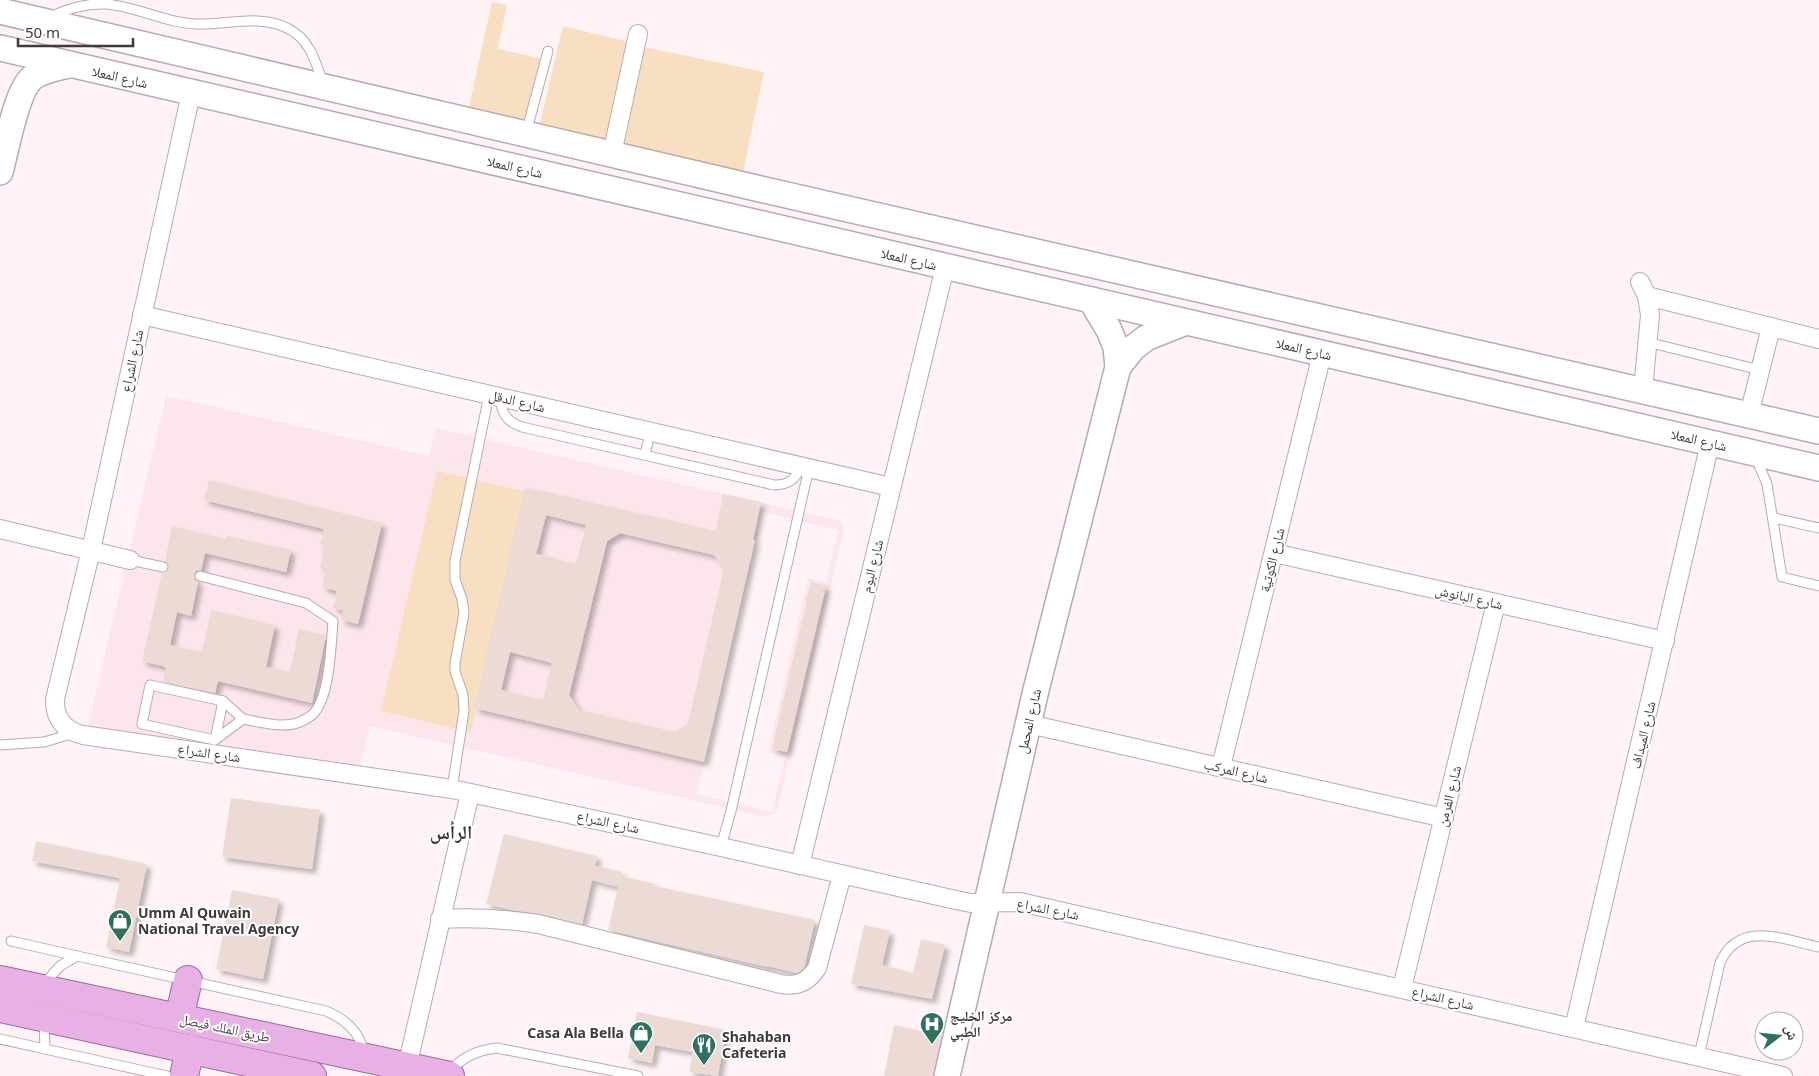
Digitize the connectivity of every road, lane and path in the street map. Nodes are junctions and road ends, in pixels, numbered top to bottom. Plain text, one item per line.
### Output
1 (0, 12) edge
2 (41, 21) junction
3 (638, 34) dead end
4 (0, 48) edge
5 (548, 51) dead end
6 (70, 65) junction
7 (324, 86) junction
8 (191, 93) junction
9 (332, 124) junction
10 (535, 136) junction
11 (612, 154) junction
12 (0, 172) edge
13 (945, 267) junction
14 (1091, 300) junction
15 (142, 315) junction
16 (1186, 322) junction
17 (1771, 327) junction
18 (1819, 339) edge
19 (1647, 342) junction
20 (1322, 354) junction
21 (1118, 368) junction
22 (1760, 370) junction
23 (1643, 390) junction
24 (494, 396) junction
25 (1749, 415) junction
26 (1819, 431) edge
27 (650, 432) junction
28 (1710, 443) junction
29 (1754, 453) junction
30 (645, 455) junction
31 (804, 468) junction
32 (1819, 468) edge
33 (891, 488) junction
34 (1774, 518) junction
35 (1819, 528) edge
36 (0, 529) edge
37 (91, 550) junction
38 (1274, 553) junction
39 (130, 560) joint
40 (163, 567) dead end
41 (200, 576) dead end
42 (1819, 586) edge
43 (1496, 603) junction
44 (1665, 641) junction
45 (223, 701) junction
46 (242, 719) junction
47 (1028, 724) junction
48 (76, 734) junction
49 (215, 740) junction
50 (0, 745) edge
51 (1221, 767) junction
52 (452, 788) junction
53 (470, 793) junction
54 (1444, 818) junction
55 (721, 847) junction
56 (800, 865) junction
57 (842, 875) junction
58 (988, 903) junction
59 (440, 919) junction
60 (11, 941) dead end
61 (1819, 947) edge
62 (77, 956) junction
63 (0, 980) edge
64 (188, 980) junction
65 (41, 988) junction
66 (1402, 988) junction
67 (0, 1008) edge
68 (44, 1018) junction
69 (179, 1018) junction
70 (1574, 1028) junction
71 (0, 1040) edge
72 (45, 1049) junction
73 (190, 1049) junction
74 (1699, 1056) junction
75 (366, 1058) junction
76 (406, 1067) junction
77 (1735, 1071) edge
78 (167, 1076) edge
79 (184, 1076) edge
80 (312, 1076) edge
81 (449, 1076) edge
82 (638, 1076) edge
83 (947, 1076) edge
84 (1783, 1076) edge

1 - 2 street
2 - 7 street
2 - 7 lane
3 - 11 street
4 - 6 street, شارع المعلا
5 - 10 lane
6 - 8 street, شارع المعلا
6 - 12 street
7 - 10 street
8 - 9 street, شارع المعلا
8 - 15 street, شارع الشراع
9 - 10 street
9 - 13 street, شارع المعلا
10 - 11 street
11 - 23 street
13 - 14 street, شارع المعلا
13 - 33 street, شارع البوم
14 - 16 street, شارع المعلا
14 - 21 street, شارع المحمل
15 - 24 street, شارع الدقل
15 - 37 street, شارع الشراع
16 - 20 street, شارع المعلا
16 - 21 street, شارع المحمل
17 - 18 street
17 - 19 street
17 - 22 street
19 - 22 lane
19 - 23 street
20 - 28 street, شارع المعلا
20 - 38 street, شارع الكوتية
21 - 47 street, شارع المحمل
22 - 25 street
23 - 25 street
24 - 27 street, شارع الدقل
24 - 30 lane
24 - 52 lane
25 - 26 street
27 - 30 lane
27 - 31 street, شارع الدقل
28 - 29 street, شارع المعلا
28 - 44 street, شارع الميداف
29 - 32 street, شارع المعلا
29 - 34 lane
30 - 31 lane
31 - 33 street, شارع الدقل
31 - 55 lane
33 - 56 street, شارع البوم
34 - 35 lane
34 - 42 lane
36 - 37 street
37 - 39 street
37 - 48 street, شارع الشراع
38 - 43 street, شارع البانوش
38 - 51 street, شارع الكوتية
39 - 40 lane
41 - 46 lane
43 - 44 street, شارع البانوش
43 - 54 street, شارع الفرمن
44 - 70 street, شارع الميداف
45 - 46 lane
45 - 49 lane
45 - 49 lane
46 - 49 lane
47 - 51 street, شارع المركب
47 - 58 street, شارع المحمل
48 - 50 lane
48 - 52 street, شارع الشراع
51 - 54 street, شارع المركب
52 - 53 street, شارع الشراع
53 - 55 street, شارع الشراع
53 - 59 street
54 - 66 street, شارع الفرمن
55 - 56 street, شارع الشراع
56 - 57 street, شارع الشراع
57 - 58 street, شارع الشراع
57 - 59 street
58 - 66 street, شارع الشراع
58 - 83 street, شارع المحمل
59 - 76 street
60 - 62 lane
61 - 74 lane
62 - 64 lane
62 - 65 lane
63 - 65 main road, طريق الملك فيصل
64 - 69 main road
64 - 75 lane
65 - 69 main road, طريق الملك فيصل
66 - 70 street, شارع الشراع
67 - 68 main road, طريق الملك فيصل
68 - 72 lane
68 - 73 main road, طريق الملك فيصل
69 - 75 main road, طريق الملك فيصل
70 - 74 street, شارع الشراع
71 - 72 lane
72 - 78 lane
73 - 79 main road
73 - 80 main road, طريق الملك فيصل
74 - 77 street, شارع الشراع
75 - 76 main road, طريق الملك فيصل
76 - 81 main road, طريق الملك فيصل
77 - 84 street, شارع الشراع
81 - 82 lane

